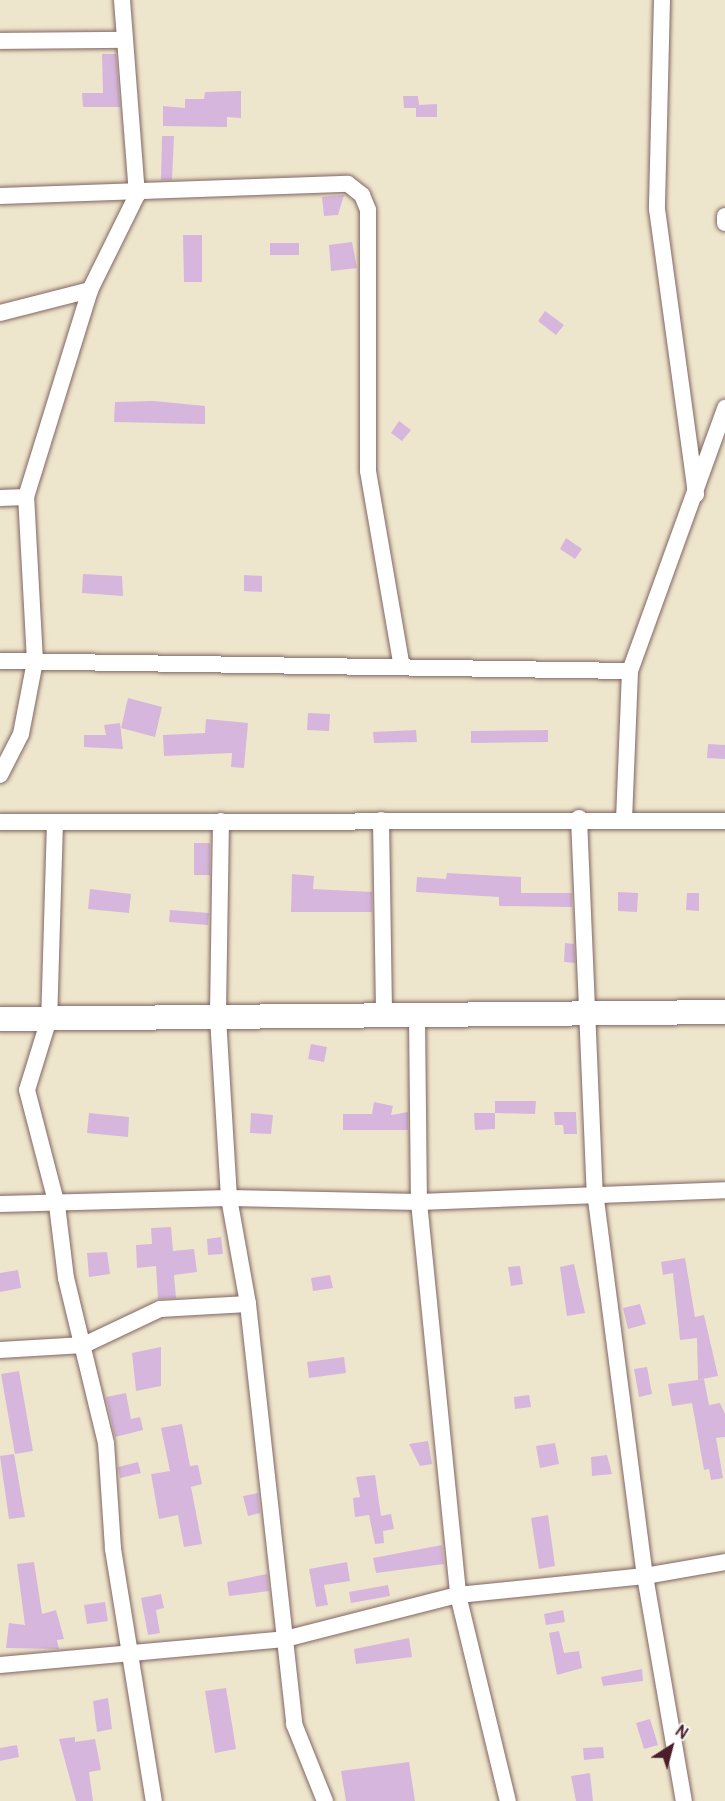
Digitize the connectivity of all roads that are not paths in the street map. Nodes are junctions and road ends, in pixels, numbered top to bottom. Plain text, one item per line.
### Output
1 (122, 0) edge
2 (662, 0) edge
3 (123, 40) junction
4 (0, 41) edge
5 (136, 195) junction
6 (0, 196) edge
7 (725, 216) edge
8 (725, 223) edge
9 (90, 290) junction
10 (0, 313) edge
11 (725, 408) edge
12 (696, 494) junction
13 (26, 497) junction
14 (0, 498) edge
15 (0, 661) edge
16 (35, 662) junction
17 (402, 667) junction
18 (630, 671) junction
19 (0, 775) edge
20 (579, 818) junction
21 (624, 818) junction
22 (381, 820) junction
23 (221, 821) junction
24 (725, 821) edge
25 (0, 822) edge
26 (55, 822) junction
27 (590, 1012) junction
28 (725, 1012) edge
29 (417, 1017) junction
30 (218, 1018) junction
31 (384, 1018) junction
32 (0, 1019) edge
33 (49, 1019) junction
34 (725, 1190) edge
35 (595, 1192) junction
36 (229, 1198) junction
37 (419, 1202) junction
38 (0, 1204) edge
39 (57, 1205) junction
40 (248, 1304) junction
41 (84, 1345) junction
42 (0, 1350) edge
43 (725, 1562) edge
44 (645, 1576) junction
45 (458, 1595) junction
46 (285, 1639) junction
47 (133, 1654) junction
48 (0, 1665) edge
49 (154, 1801) edge
50 (325, 1801) edge
51 (508, 1801) edge
52 (684, 1801) edge

1 - 3 street
2 - 12 street
3 - 4 street
3 - 5 street
5 - 6 street
5 - 9 street
5 - 17 street
7 - 8 street
9 - 10 street
9 - 13 street
11 - 12 street
12 - 18 street
13 - 14 street
13 - 16 street
15 - 16 street
16 - 17 street
16 - 19 street
17 - 18 street
18 - 21 street
20 - 21 street
20 - 22 street
20 - 27 street
21 - 24 street
22 - 23 street
22 - 31 street
23 - 26 street
23 - 30 street
25 - 26 street
26 - 33 street
27 - 28 street
27 - 29 street
27 - 35 street
29 - 31 street
29 - 37 street
30 - 31 street
30 - 33 street
30 - 36 street
32 - 33 street
33 - 39 street
34 - 35 street
35 - 37 street
35 - 44 street
36 - 37 street
36 - 39 street
36 - 40 street
37 - 45 street
38 - 39 street
39 - 41 street
40 - 41 street
40 - 46 street
41 - 42 street
41 - 47 street
43 - 44 street
44 - 45 street
44 - 52 street
45 - 46 street
45 - 51 street
46 - 47 street
46 - 50 street
47 - 48 street
47 - 49 street

